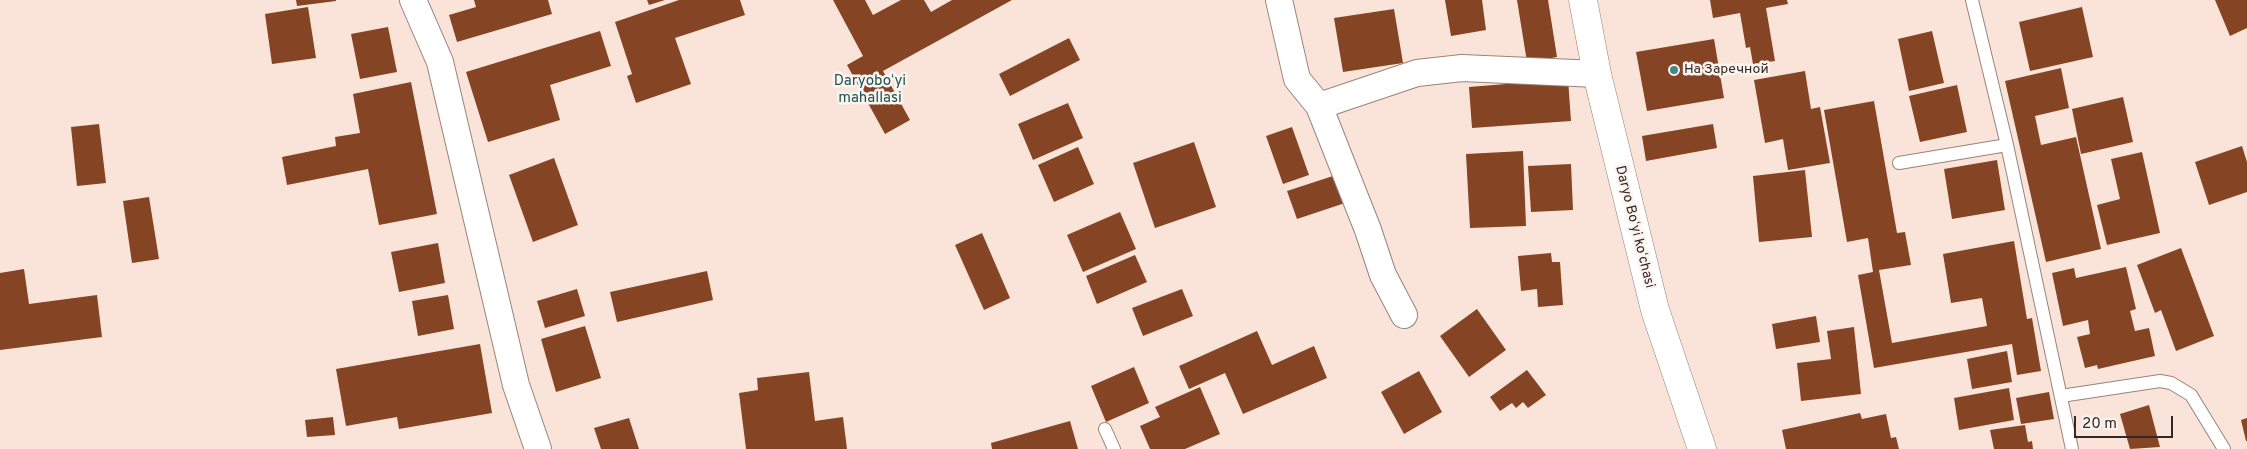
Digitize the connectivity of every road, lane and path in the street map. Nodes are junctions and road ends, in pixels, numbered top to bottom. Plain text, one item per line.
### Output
1 (413, 0) edge
2 (1279, 0) edge
3 (1583, 0) edge
4 (1972, 0) edge
5 (1597, 74) junction
6 (1319, 106) junction
7 (2007, 145) junction
8 (1899, 163) dead end
9 (1404, 315) dead end
10 (2061, 396) junction
11 (1105, 429) dead end
12 (538, 449) edge
13 (1114, 449) edge
14 (1702, 449) edge
15 (2072, 449) edge
16 (2224, 449) edge

1 - 12 street
2 - 6 street
3 - 5 street, Daryo Boʻyi koʻchasi
4 - 7 lane
5 - 6 street
5 - 14 street, Daryo Boʻyi koʻchasi
6 - 9 street
7 - 8 lane
7 - 10 lane
10 - 15 lane
10 - 16 lane
11 - 13 lane

